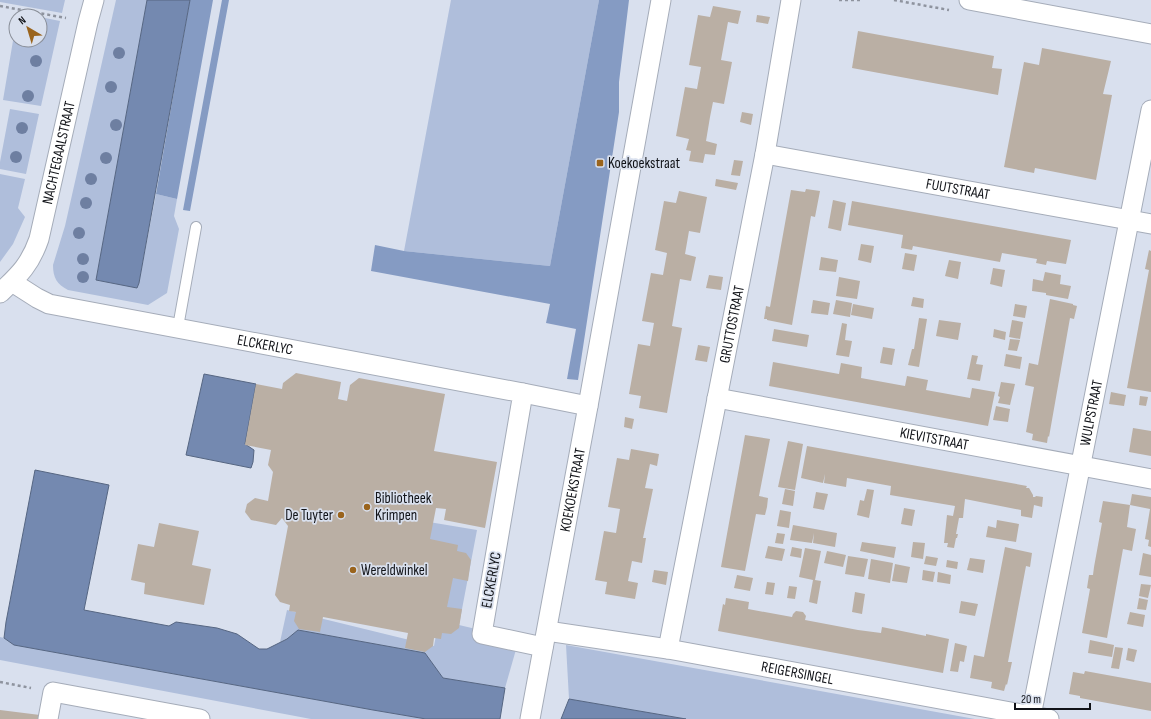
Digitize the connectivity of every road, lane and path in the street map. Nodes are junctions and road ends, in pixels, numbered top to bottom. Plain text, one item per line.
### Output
1 (94, 0) edge
2 (660, 0) edge
3 (791, 0) edge
4 (839, 0) edge
5 (861, 0) edge
6 (968, 0) edge
7 (0, 6) edge
8 (88, 22) junction
9 (1151, 34) edge
10 (1151, 110) edge
11 (765, 154) junction
12 (1129, 220) junction
13 (1151, 224) edge
14 (196, 227) dead end
15 (3, 290) edge
16 (178, 328) junction
17 (523, 393) junction
18 (717, 398) junction
19 (588, 406) junction
20 (1080, 466) junction
21 (1151, 479) edge
22 (545, 639) junction
23 (668, 648) junction
24 (0, 682) edge
25 (53, 692) junction
26 (1040, 717) edge
27 (48, 719) edge
28 (200, 719) edge
29 (530, 719) edge

1 - 8 street, NACHTEGAALSTRAAT
2 - 19 street, KOEKOEKSTRAAT
3 - 11 street, GRUTTOSTRAAT
4 - 5 path
6 - 9 street
7 - 8 path
8 - 15 street, NACHTEGAALSTRAAT
10 - 12 street, WULPSTRAAT
11 - 12 street, FUUTSTRAAT
11 - 18 street, GRUTTOSTRAAT
12 - 13 street, FUUTSTRAAT
12 - 20 street, WULPSTRAAT
14 - 16 lane
15 - 16 street, ELCKERLYC
16 - 17 street, ELCKERLYC
17 - 19 street, ELCKERLYC
17 - 22 street, ELCKERLYC
18 - 20 street, KIEVITSTRAAT
18 - 23 street, GRUTTOSTRAAT
19 - 22 street, KOEKOEKSTRAAT
20 - 21 street, KIEVITSTRAAT
20 - 26 street, WULPSTRAAT
22 - 23 street, REIGERSINGEL
22 - 29 street, KOEKOEKSTRAAT
23 - 26 street, REIGERSINGEL
24 - 25 path
25 - 27 street
25 - 28 street

